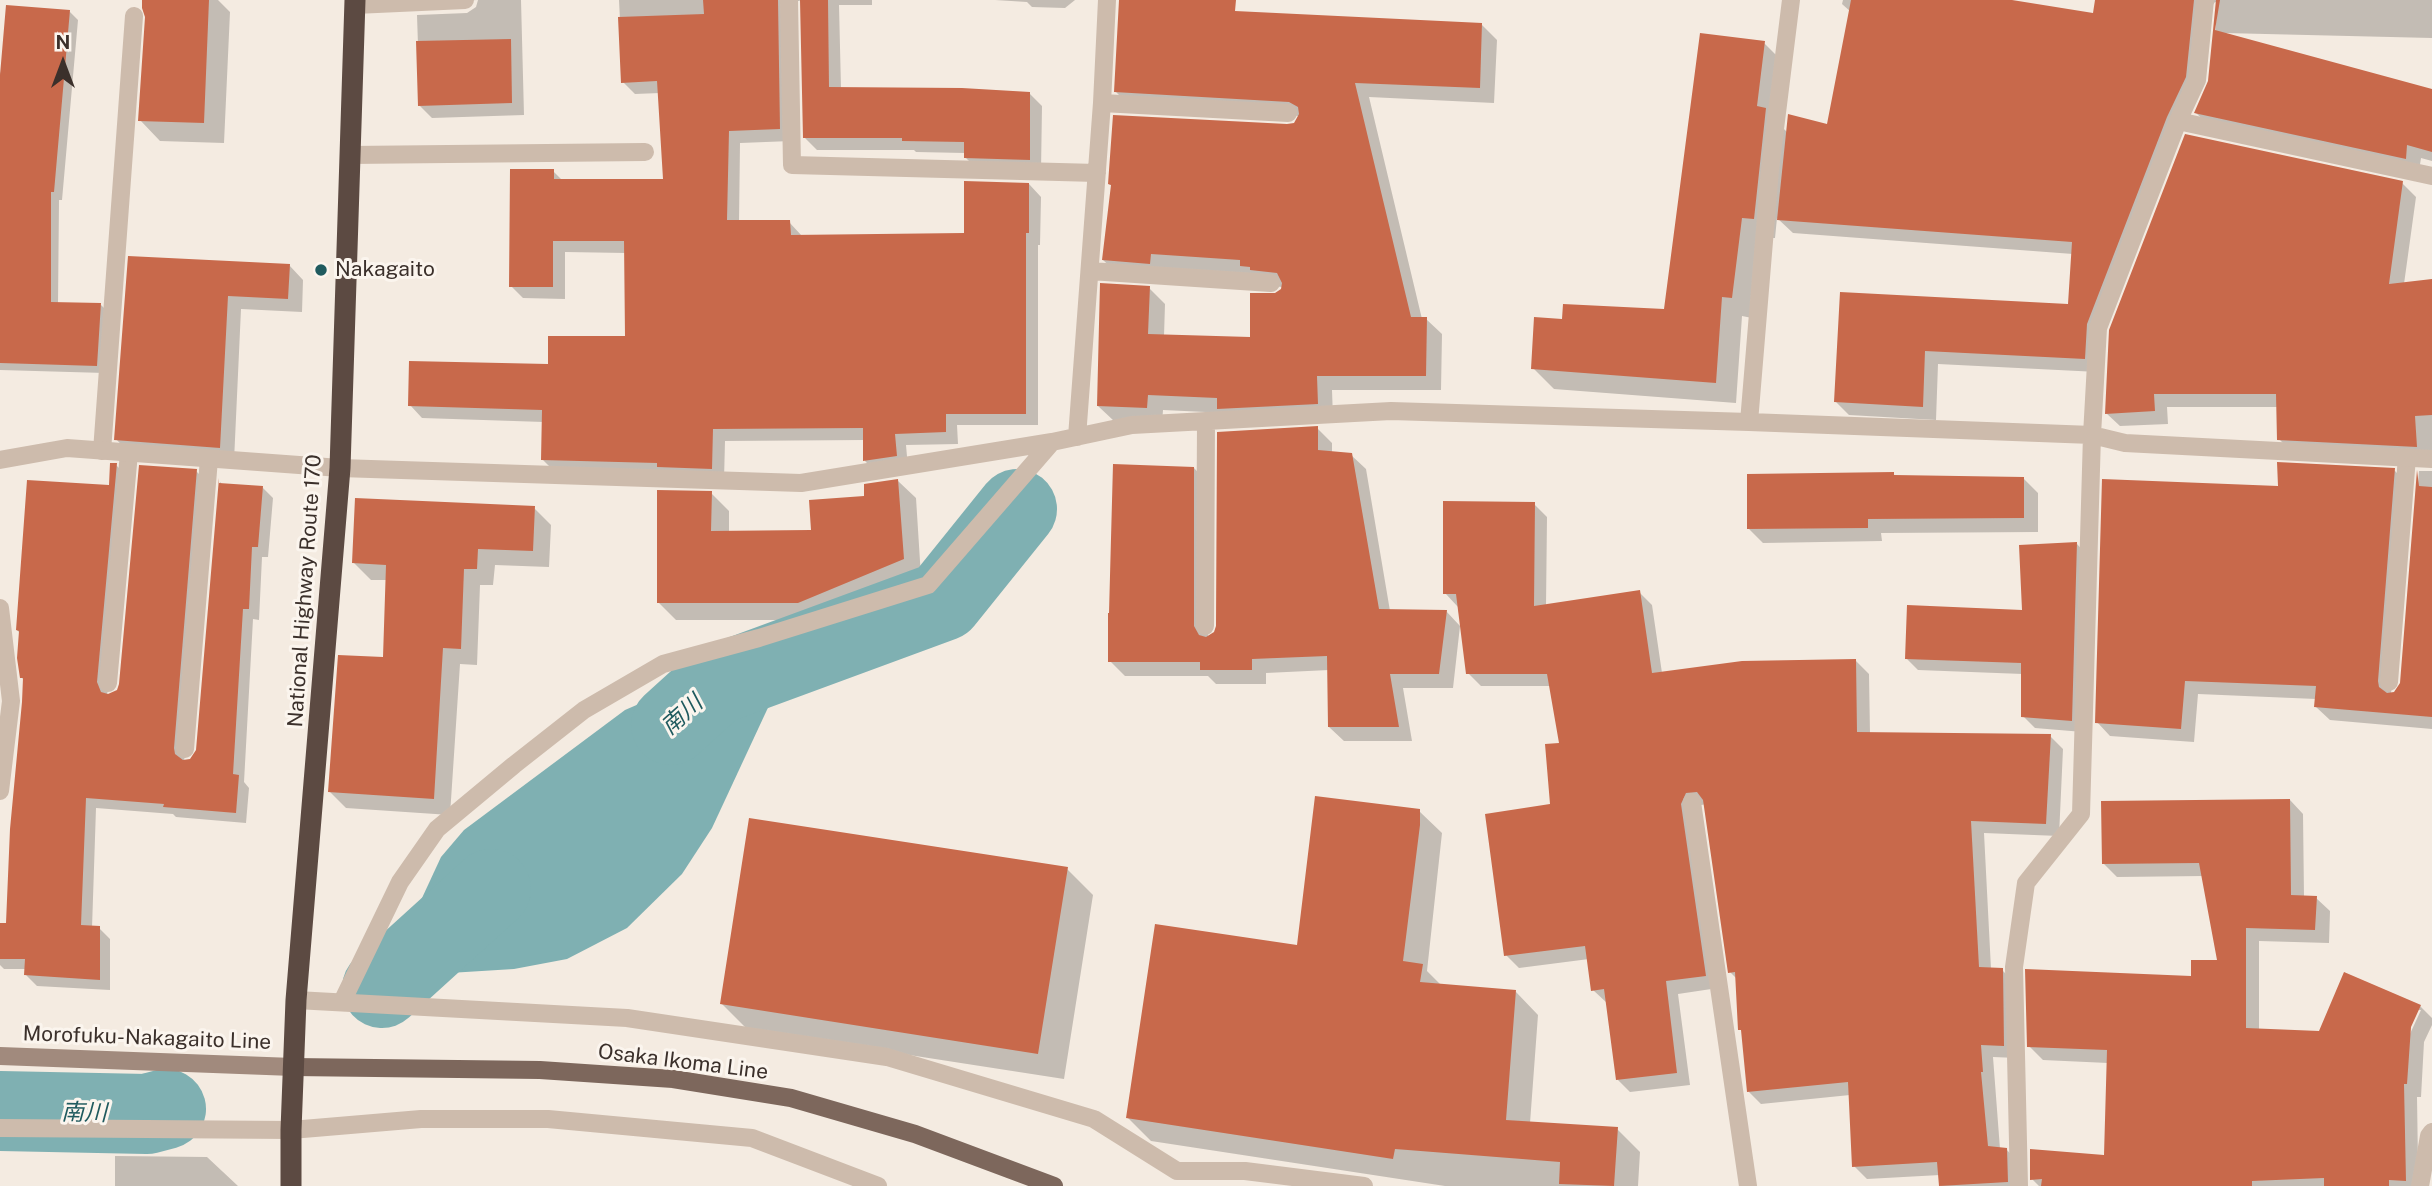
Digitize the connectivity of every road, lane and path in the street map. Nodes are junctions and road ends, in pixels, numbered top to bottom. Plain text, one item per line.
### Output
1 (465, 0) edge
2 (789, 0) edge
3 (1107, 0) edge
4 (1791, 0) edge
5 (2205, 0) edge
6 (355, 2) edge
7 (134, 16) dead end
8 (1102, 103) junction
9 (1288, 113) dead end
10 (2178, 121) junction
11 (645, 152) dead end
12 (350, 155) junction
13 (1097, 173) junction
14 (2432, 176) edge
15 (1090, 271) junction
16 (1271, 283) dead end
17 (1206, 421) junction
18 (1749, 422) junction
19 (2092, 435) junction
20 (1077, 437) junction
21 (1052, 442) junction
22 (102, 452) junction
23 (129, 453) junction
24 (2407, 457) junction
25 (209, 459) junction
26 (2432, 459) edge
27 (0, 460) edge
28 (340, 468) junction
29 (0, 608) edge
30 (1205, 626) dead end
31 (2389, 682) dead end
32 (108, 683) dead end
33 (185, 749) dead end
34 (0, 791) edge
35 (1692, 802) dead end
36 (296, 1000) junction
37 (342, 1002) junction
38 (0, 1056) edge
39 (293, 1067) junction
40 (0, 1128) edge
41 (291, 1130) junction
42 (2432, 1132) edge
43 (1245, 1171) junction
44 (1174, 1179) edge
45 (1049, 1184) edge
46 (291, 1186) edge
47 (878, 1186) edge
48 (1279, 1186) edge
49 (1364, 1186) edge
50 (1748, 1186) edge
51 (2019, 1186) edge
52 (2420, 1186) edge

1 - 6 street
2 - 13 street
3 - 8 street
4 - 18 street
5 - 10 street
6 - 12 highway, National Highway Route 170
7 - 22 street
8 - 9 street
8 - 13 street
10 - 14 street
10 - 19 street
11 - 12 street
12 - 28 highway, National Highway Route 170
13 - 15 street
15 - 16 street
15 - 20 street
17 - 18 street
17 - 20 street
17 - 30 street
18 - 19 street
19 - 24 street
19 - 51 street
20 - 21 street
21 - 28 street
21 - 37 street
22 - 23 street
22 - 27 street
23 - 25 street
23 - 32 street
24 - 26 street
24 - 31 street
25 - 28 street
25 - 33 street
28 - 36 highway, National Highway Route 170
29 - 34 street
35 - 50 street
36 - 37 street
36 - 39 highway, National Highway Route 170
37 - 44 street
38 - 39 street, Morofuku-Nakagaito Line
39 - 41 highway, National Highway Route 170
39 - 45 main road, Osaka Ikoma Line
40 - 41 street
41 - 46 highway, National Highway Route 170
41 - 47 street
42 - 52 street
43 - 44 street
43 - 48 street
43 - 49 street

